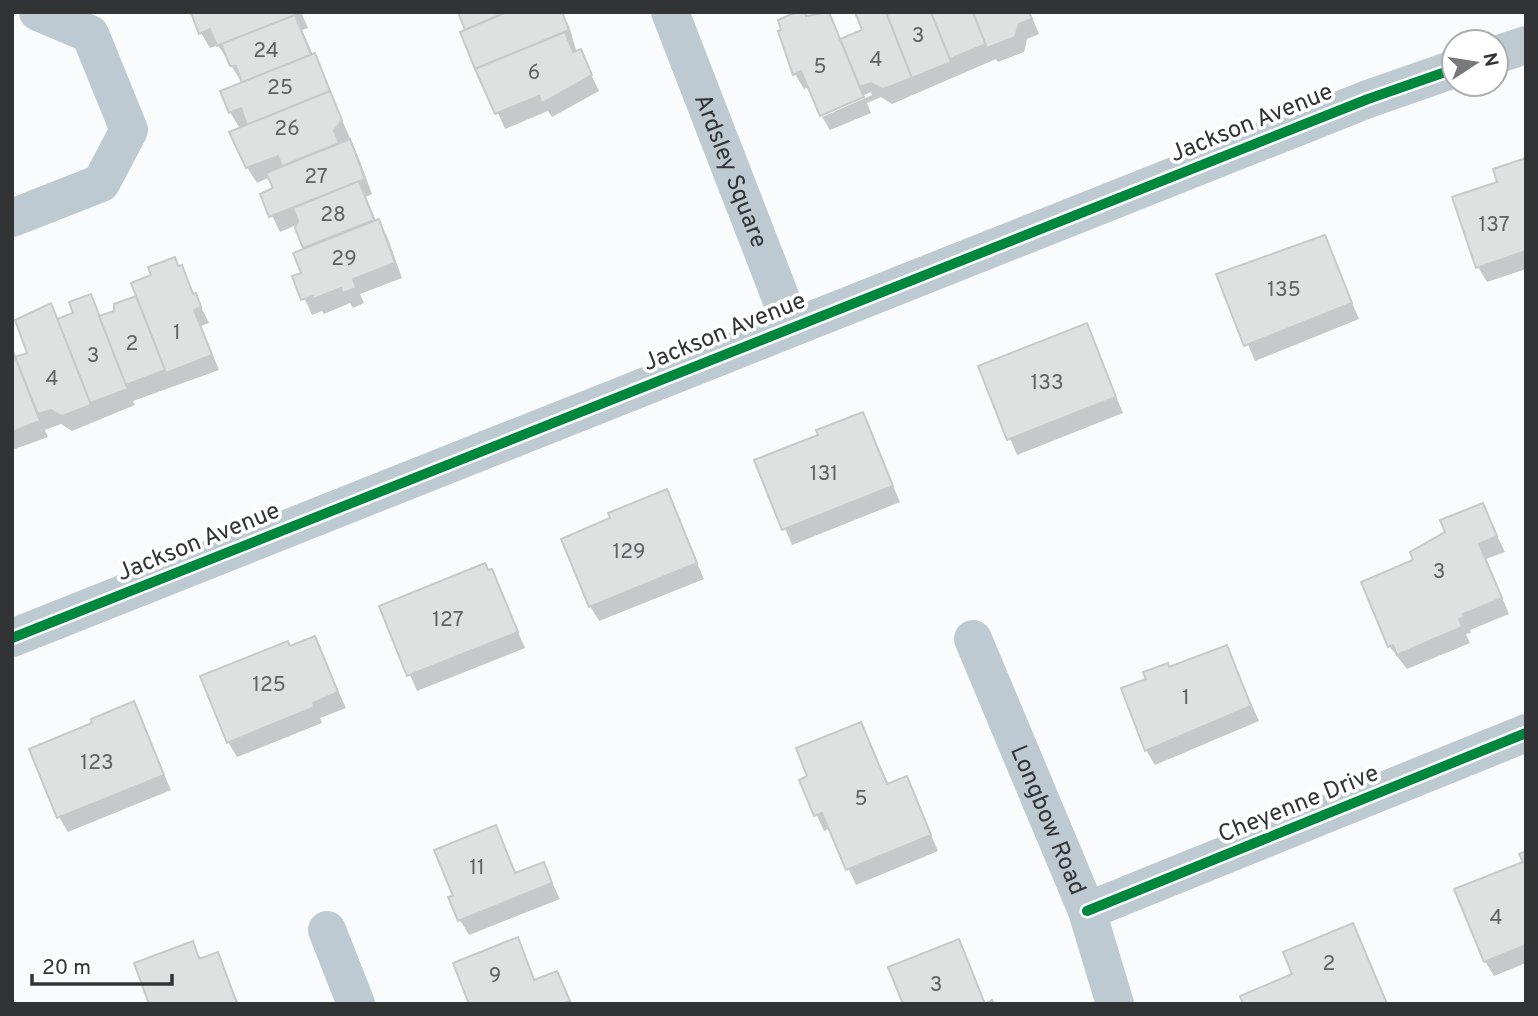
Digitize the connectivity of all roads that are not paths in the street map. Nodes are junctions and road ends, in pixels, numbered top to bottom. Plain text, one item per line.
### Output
1 (37, 12) edge
2 (670, 12) edge
3 (12, 22) edge
4 (1440, 74) edge
5 (12, 218) edge
6 (792, 327) junction
7 (12, 638) edge
8 (973, 639) dead end
9 (1526, 733) edge
10 (1087, 911) junction
11 (327, 930) dead end
12 (356, 1004) edge
13 (1115, 1004) edge

1 - 3 street
1 - 5 street
2 - 6 street, Ardsley Square
4 - 6 street, Jackson Avenue
6 - 7 street, Jackson Avenue
8 - 10 street, Longbow Road
9 - 10 street, Cheyenne Drive
10 - 13 street, Longbow Road
11 - 12 street

